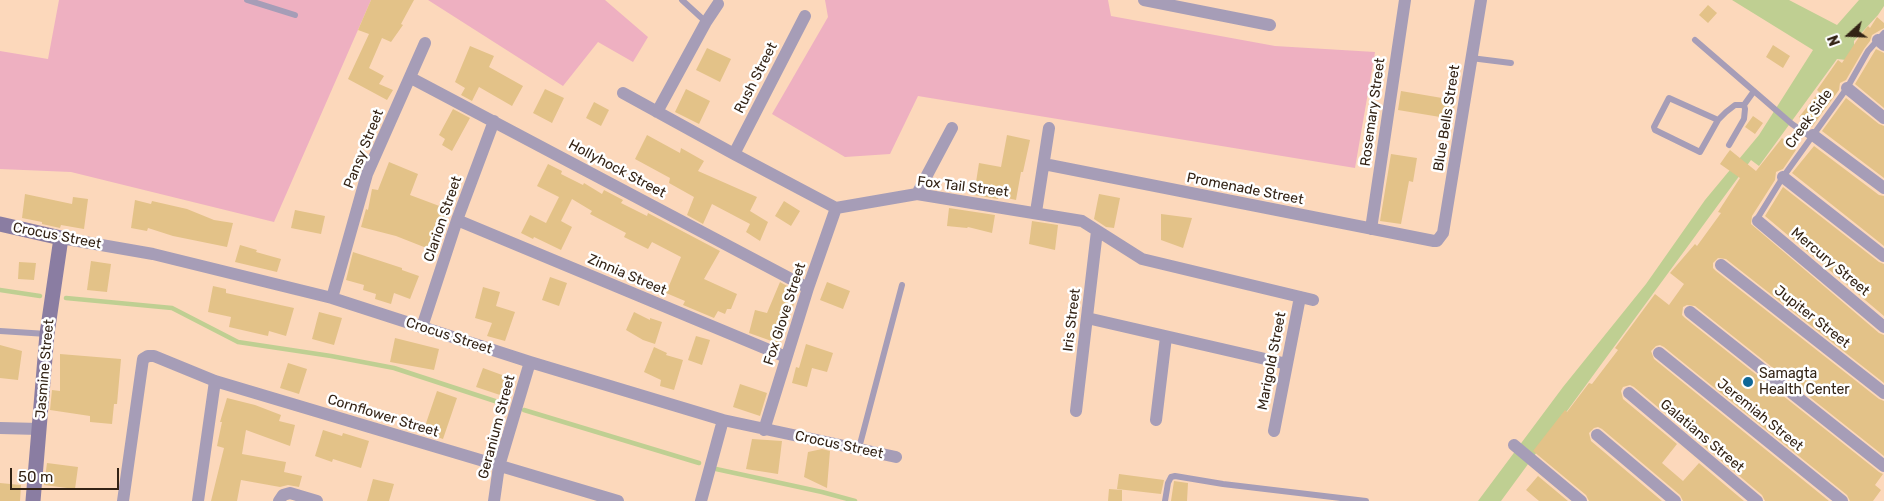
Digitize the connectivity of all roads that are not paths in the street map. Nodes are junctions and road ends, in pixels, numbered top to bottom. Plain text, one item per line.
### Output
1 (247, 0) edge
2 (682, 0) edge
3 (1144, 0) edge
4 (1405, 0) edge
5 (1481, 0) edge
6 (718, 4) dead end
7 (295, 15) dead end
8 (805, 16) dead end
9 (706, 22) junction
10 (1270, 25) dead end
11 (1695, 40) dead end
12 (1882, 40) edge
13 (425, 43) dead end
14 (1471, 58) junction
15 (1511, 63) dead end
16 (411, 78) junction
17 (1847, 88) junction
18 (1754, 91) junction
19 (623, 93) dead end
20 (1744, 105) junction
21 (657, 112) junction
22 (1884, 118) edge
23 (1718, 120) junction
24 (494, 121) junction
25 (952, 128) dead end
26 (1049, 128) dead end
27 (1812, 136) junction
28 (1729, 145) dead end
29 (734, 154) junction
30 (1044, 164) junction
31 (1783, 176) junction
32 (1884, 188) edge
33 (918, 194) junction
34 (836, 208) junction
35 (1036, 212) junction
36 (457, 220) junction
37 (1758, 221) joint
38 (0, 224) edge
39 (1371, 229) junction
40 (1097, 231) junction
41 (61, 238) junction
42 (1440, 239) joint
43 (1884, 256) edge
44 (1721, 265) dead end
45 (902, 285) dead end
46 (808, 288) junction
47 (1300, 297) junction
48 (332, 298) junction
49 (1313, 300) dead end
50 (1690, 312) dead end
51 (1087, 318) junction
52 (422, 327) junction
53 (1884, 327) edge
54 (0, 331) edge
55 (47, 334) junction
56 (1166, 336) junction
57 (1659, 353) dead end
58 (786, 357) junction
59 (530, 362) junction
60 (1287, 364) junction
61 (215, 381) junction
62 (1884, 393) edge
63 (1629, 394) dead end
64 (1076, 411) dead end
65 (723, 420) junction
66 (1156, 420) dead end
67 (0, 428) edge
68 (39, 429) junction
69 (764, 430) junction
70 (1274, 431) dead end
71 (1597, 435) dead end
72 (1516, 446) dead end
73 (859, 448) junction
74 (896, 457) dead end
75 (499, 466) junction
76 (1884, 466) edge
77 (587, 496) edge
78 (33, 501) edge
79 (123, 501) edge
80 (198, 501) edge
81 (279, 501) edge
82 (317, 501) edge
83 (494, 501) edge
84 (618, 501) edge
85 (700, 501) edge
86 (1165, 501) edge
87 (1366, 501) edge
88 (1581, 501) edge
89 (1674, 501) edge
90 (1757, 501) edge
91 (1842, 501) edge

1 - 7 lane
2 - 9 lane
3 - 10 street
4 - 39 street, Rosemary Street
5 - 14 street, Blue Bells Street
6 - 9 street
8 - 29 street, Rush Street
9 - 21 street
11 - 18 lane
12 - 17 lane, Creek Side
13 - 16 street, Pansy Street
14 - 15 lane
14 - 42 street, Blue Bells Street
16 - 24 street, Hollyhock Street
16 - 48 street, Pansy Street
17 - 22 street
17 - 27 lane, Creek Side
18 - 20 lane
18 - 27 lane
19 - 21 street
20 - 23 lane
20 - 28 lane
21 - 29 street
23 - 23 lane
24 - 36 street, Clarion Street
24 - 46 street, Hollyhock Street
25 - 33 street
26 - 30 street
27 - 31 lane, Creek Side
27 - 32 street
29 - 34 street
30 - 35 street
30 - 39 street, Promenade Street
31 - 37 lane, Creek Side
31 - 43 street
33 - 34 street, Fox Tail Street
33 - 35 street, Fox Tail Street
34 - 46 street, Fox Glove Street
35 - 40 street, Fox Tail Street
36 - 52 street, Clarion Street
36 - 58 street, Zinnia Street
37 - 53 street, Mercury Street
38 - 41 street, Crocus Street
39 - 42 street, Promenade Street
40 - 47 street, Fox Tail Street
40 - 51 street, Iris Street
41 - 48 street, Crocus Street
41 - 55 street, Jasmine Street
44 - 62 street, Jupiter Street
45 - 73 lane
46 - 58 street, Fox Glove Street
47 - 49 street, Fox Tail Street
47 - 60 street, Marigold Street
48 - 52 street, Crocus Street
50 - 76 street
51 - 56 street
51 - 64 street, Iris Street
52 - 59 street, Crocus Street
54 - 55 lane
55 - 68 street, Jasmine Street
56 - 60 street
56 - 66 street
57 - 91 street, Jeremiah Street
58 - 69 street, Fox Glove Street
59 - 65 street, Crocus Street
59 - 75 street, Geranium Street
60 - 70 street, Marigold Street
61 - 75 street, Cornflower Street
61 - 79 street, Cornflower Street
61 - 80 street
63 - 90 street, Galatians Street
65 - 69 street, Crocus Street
65 - 85 street
67 - 68 street
68 - 78 street, Jasmine Street
69 - 73 street, Crocus Street
71 - 89 street
72 - 88 street
73 - 74 street, Crocus Street
75 - 77 street, Cornflower Street
75 - 83 street, Geranium Street
77 - 84 street, Cornflower Street
81 - 82 street
86 - 87 lane

